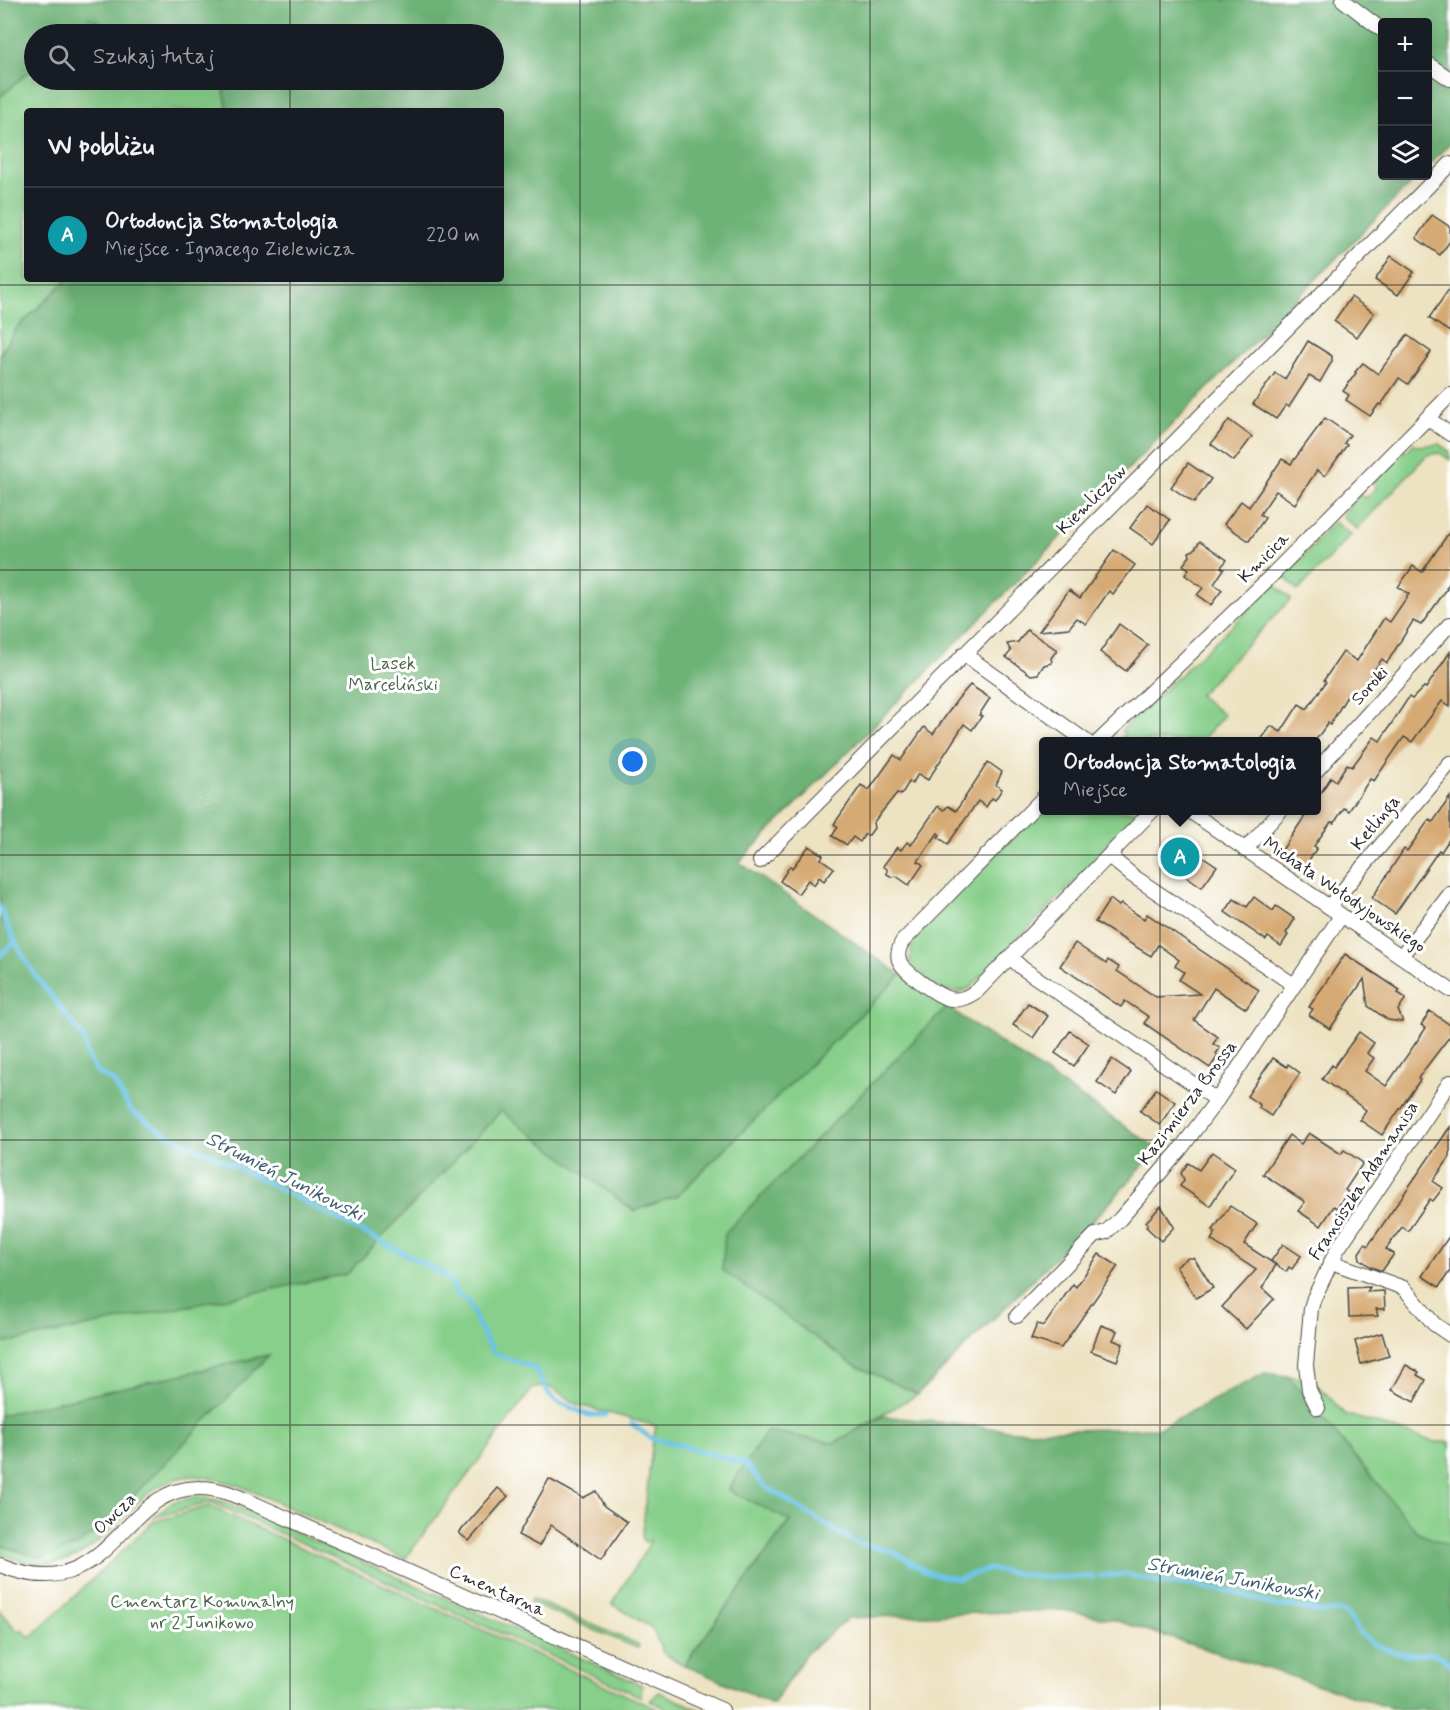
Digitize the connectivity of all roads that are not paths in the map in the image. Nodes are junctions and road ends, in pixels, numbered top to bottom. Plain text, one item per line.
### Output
1 (1343, 0) edge
2 (1378, 26) edge
3 (1432, 67) edge
4 (1450, 79) edge
5 (1450, 164) edge
6 (1450, 395) edge
7 (1427, 418) junction
8 (1450, 434) edge
9 (1450, 624) edge
10 (964, 654) junction
11 (1081, 737) edge
12 (1102, 737) edge
13 (1450, 763) edge
14 (1321, 767) edge
15 (1039, 802) edge
16 (1148, 815) edge
17 (1195, 815) edge
18 (1276, 815) edge
19 (1245, 850) junction
20 (1110, 856) junction
21 (760, 861) dead end
22 (1450, 894) edge
23 (1329, 907) junction
24 (1341, 916) junction
25 (1401, 956) junction
26 (1010, 957) junction
27 (1294, 985) junction
28 (1450, 990) edge
29 (1450, 1082) edge
30 (1217, 1100) junction
31 (1331, 1262) junction
32 (1017, 1316) dead end
33 (1450, 1335) edge
34 (1318, 1408) dead end
35 (257, 1505) joint
36 (0, 1565) edge
37 (722, 1710) edge

1 - 2 street
3 - 4 street
5 - 10 street, Kiemliczów
6 - 7 street, Kmicica
7 - 8 street
7 - 12 street, Kmicica
9 - 14 street, Soroki
10 - 11 street
10 - 21 street, Kiemliczów
13 - 23 street, Ketlinga
15 - 26 street
16 - 20 street
17 - 19 street, Michała Wołodyjowskiego
18 - 19 street
19 - 23 street, Michała Wołodyjowskiego
20 - 26 street
20 - 27 street
22 - 25 street
23 - 24 street, Michała Wołodyjowskiego
24 - 25 street, Michała Wołodyjowskiego
24 - 27 street, Kazimierza Brossa
25 - 28 street, Michała Wołodyjowskiego
26 - 30 street
27 - 30 street, Kazimierza Brossa
29 - 31 street, Franciszka Adamanisa
30 - 32 street, Kazimierza Brossa
31 - 33 street
31 - 34 street, Franciszka Adamanisa
35 - 36 street, Owcza
35 - 37 street, Cmentarna

